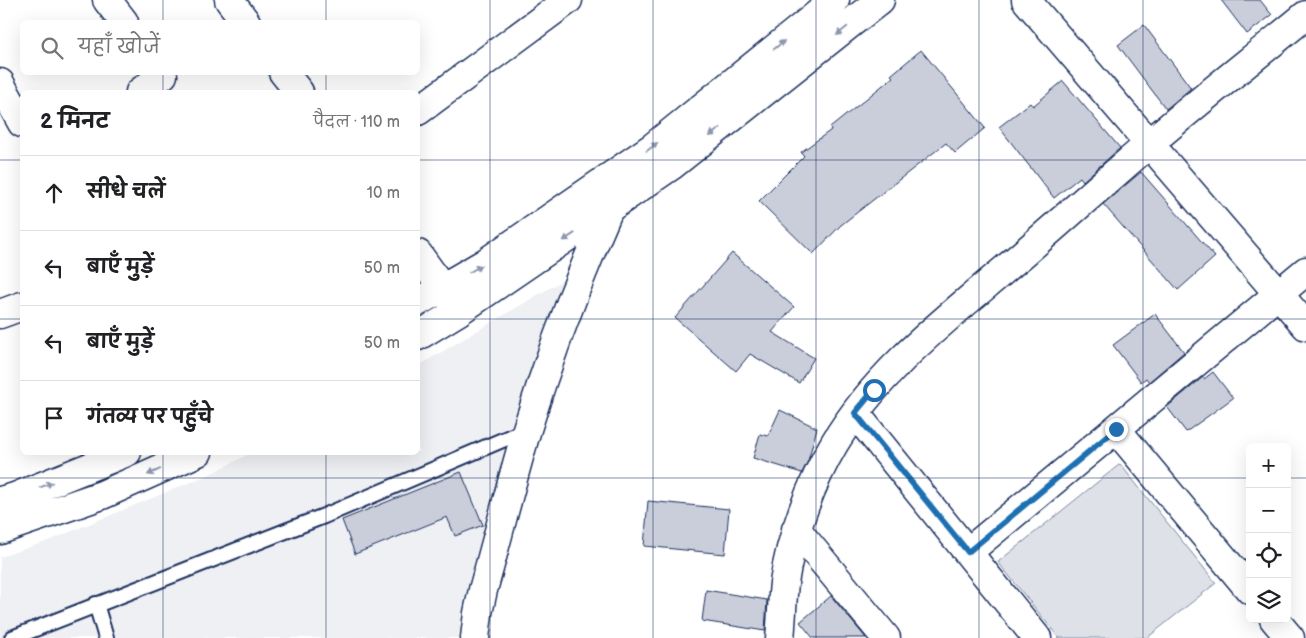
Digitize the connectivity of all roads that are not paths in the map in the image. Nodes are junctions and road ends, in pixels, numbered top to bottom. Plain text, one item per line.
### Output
1 (107, 0) edge
2 (229, 0) edge
3 (568, 0) edge
4 (836, 0) edge
5 (880, 0) edge
6 (1026, 0) edge
7 (1306, 15) edge
8 (122, 20) edge
9 (244, 20) edge
10 (285, 75) edge
11 (167, 80) edge
12 (0, 83) edge
13 (144, 90) edge
14 (296, 90) edge
15 (420, 110) edge
16 (20, 118) edge
17 (1149, 144) junction
18 (627, 165) junction
19 (609, 209) junction
20 (420, 257) edge
21 (1306, 271) edge
22 (442, 288) junction
23 (1278, 294) junction
24 (420, 301) edge
25 (20, 307) edge
26 (459, 311) junction
27 (0, 314) edge
28 (1306, 326) edge
29 (420, 335) edge
30 (855, 413) junction
31 (1116, 429) junction
32 (527, 430) junction
33 (114, 455) edge
34 (191, 455) edge
35 (100, 458) edge
36 (0, 501) edge
37 (796, 529) junction
38 (0, 530) edge
39 (968, 552) junction
40 (1246, 585) edge
41 (96, 604) junction
42 (1277, 623) edge
43 (12, 638) edge
44 (106, 638) edge
45 (475, 638) edge
46 (780, 638) edge
47 (886, 638) edge
48 (1038, 638) edge
49 (1290, 638) edge

1 - 8 street
2 - 9 street
3 - 15 street
18 -> 4 street
5 -> 19 street
6 - 17 street
7 - 17 street
10 - 14 street
11 - 13 street
12 - 16 street
17 - 23 street
17 - 30 street
18 - 19 street
22 -> 18 street
19 -> 26 street
19 - 32 street
20 - 22 street
21 - 23 street
22 - 24 street
22 - 26 street
23 - 28 street
23 - 31 street
25 - 27 street
26 - 29 street
30 - 37 street
30 - 39 street
31 - 39 street
31 - 40 street
32 - 41 lane
32 - 45 street
33 - 35 street
34 -> 38 street
36 -> 35 street
37 - 46 street
37 - 47 street
39 - 48 street
41 - 43 lane
41 - 44 lane
42 - 49 street

